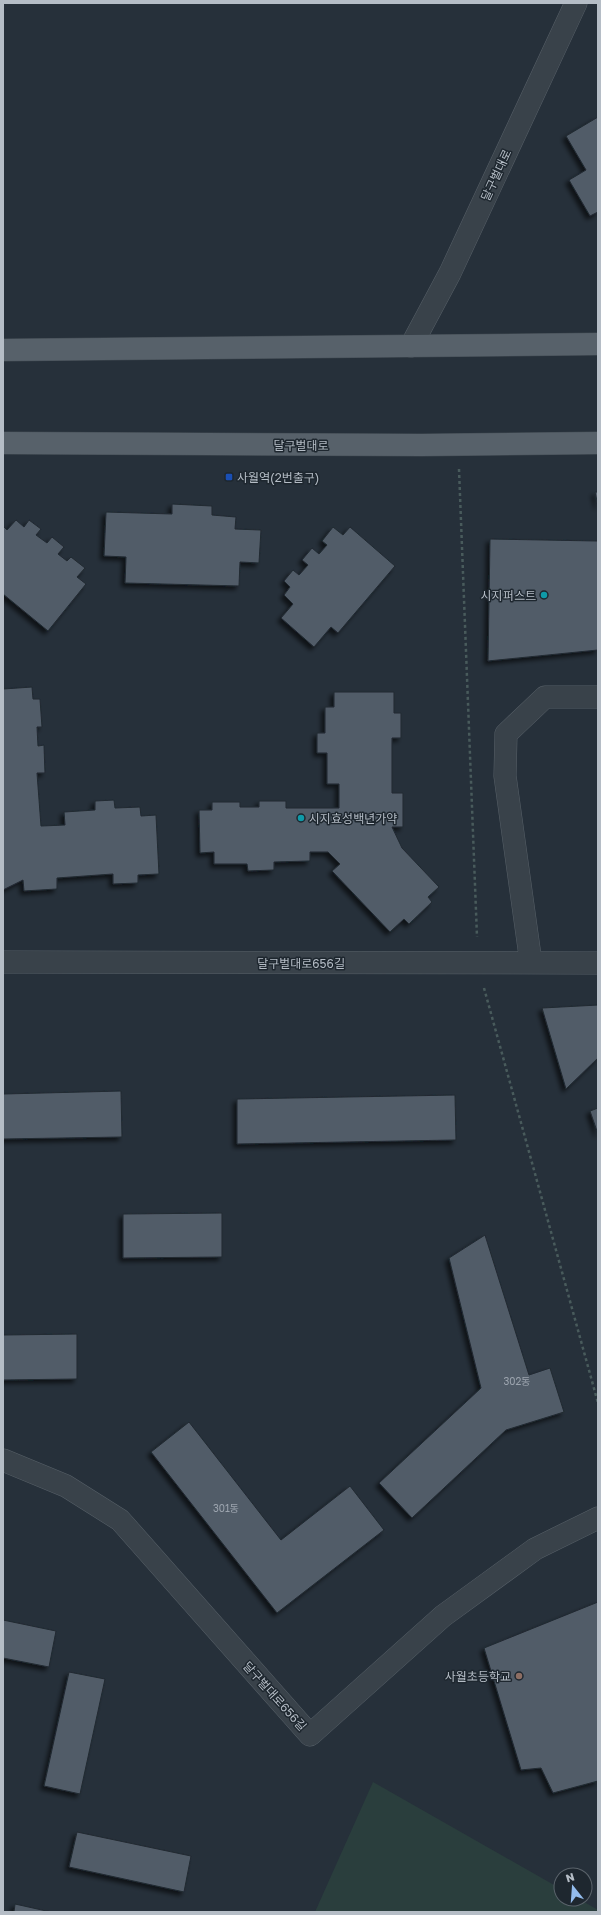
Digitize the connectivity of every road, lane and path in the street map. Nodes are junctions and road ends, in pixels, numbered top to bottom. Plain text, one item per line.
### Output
1 (576, 3) edge
2 (598, 344) edge
3 (411, 346) junction
4 (3, 350) edge
5 (3, 443) edge
6 (598, 443) edge
7 (598, 697) edge
8 (3, 962) edge
9 (531, 963) junction
10 (598, 963) edge
11 (3, 1460) edge
12 (598, 1518) edge

1 - 3 street, 달구벌대로
2 - 3 main road
3 - 4 main road
5 - 6 main road, 달구벌대로
7 - 9 street
8 - 9 street, 달구벌대로656길
9 - 10 street, 달구벌대로656길
11 - 12 street, 달구벌대로656길

